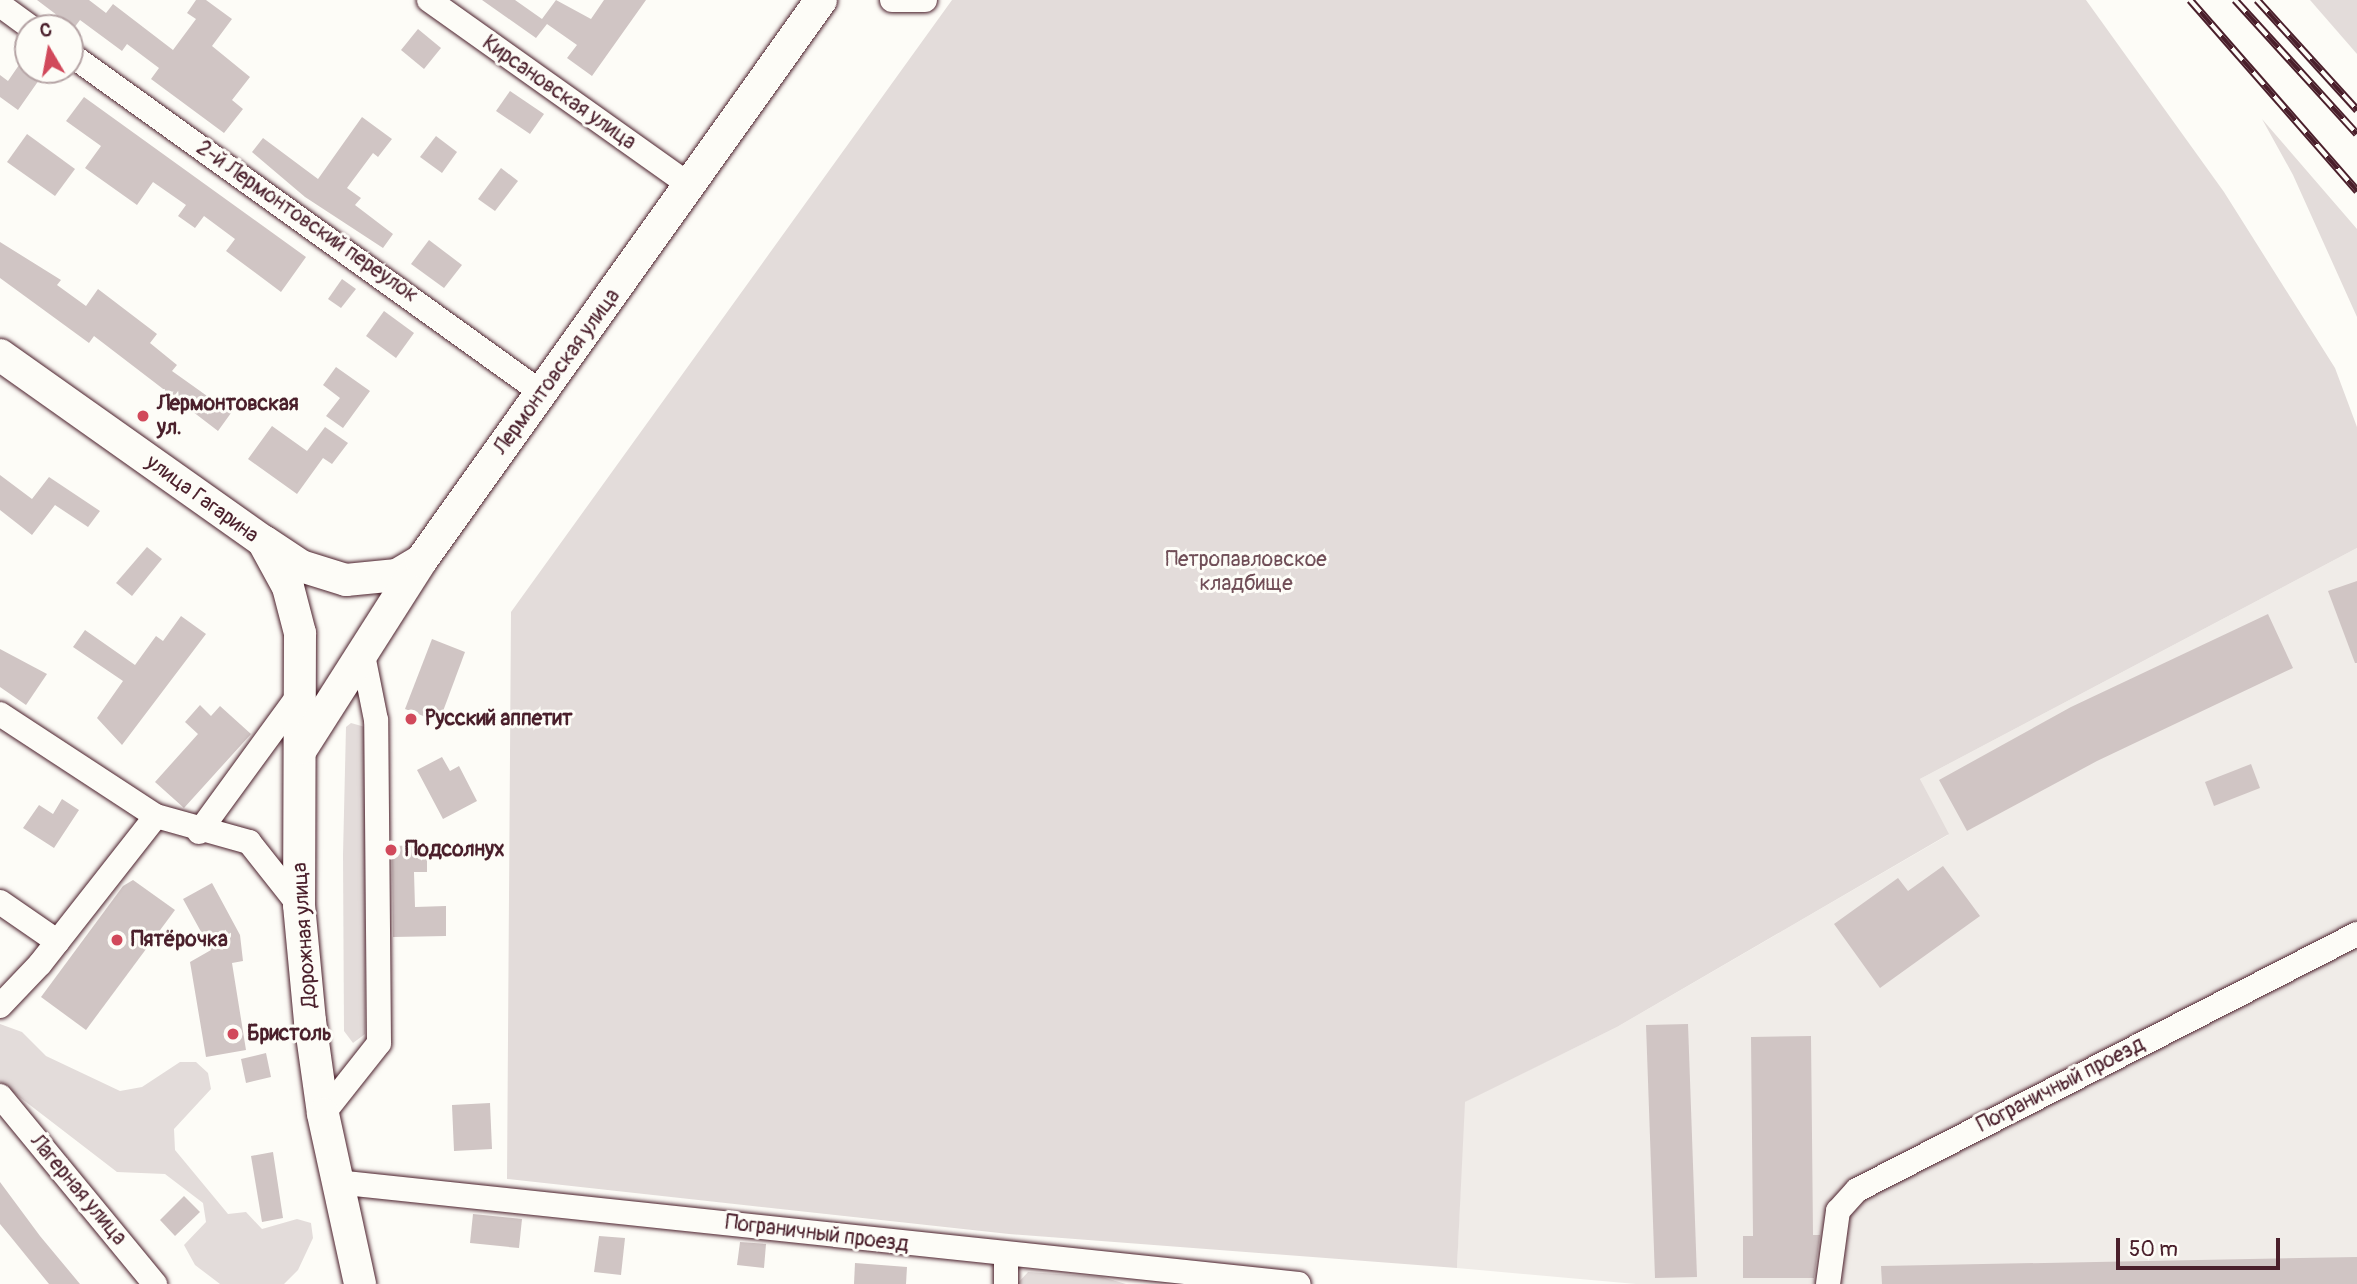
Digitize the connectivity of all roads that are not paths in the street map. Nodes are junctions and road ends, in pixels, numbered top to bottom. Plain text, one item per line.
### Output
1 (429, 0) edge
2 (821, 0) edge
3 (892, 0) edge
4 (925, 0) edge
5 (84, 64) edge
6 (689, 186) junction
7 (0, 355) edge
8 (542, 393) junction
9 (263, 541) junction
10 (421, 561) junction
11 (362, 650) junction
12 (302, 691) junction
13 (0, 714) edge
14 (301, 749) junction
15 (156, 816) junction
16 (199, 832) junction
17 (0, 902) edge
18 (299, 905) junction
19 (2357, 934) edge
20 (58, 942) junction
21 (0, 1006) edge
22 (0, 1096) edge
23 (323, 1114) junction
24 (336, 1182) junction
25 (1006, 1256) junction
26 (1136, 1276) edge
27 (155, 1284) edge
28 (360, 1284) edge
29 (1006, 1284) edge
30 (1299, 1284) edge
31 (1828, 1284) edge

1 - 6 street, Кирсановская улица
2 - 6 main road, Лермонтовская улица
3 - 4 street
5 - 8 street, 2-й Лермонтовский переулок
6 - 8 main road, Лермонтовская улица
7 - 9 main road, улица Гагарина
8 - 10 main road, Лермонтовская улица
9 - 10 main road
9 - 12 main road, улица Гагарина
10 - 11 main road, Лермонтовская улица
11 - 14 main road, Лермонтовская улица
11 - 23 street
12 - 14 main road, улица Гагарина
12 - 16 street
13 - 15 street
14 - 18 main road, Дорожная улица
15 - 16 street
15 - 20 street
16 - 18 street
17 - 20 street
18 - 23 main road, Дорожная улица
19 - 31 street, Пограничный проезд
20 - 21 street
22 - 27 street, Лагерная улица
23 - 24 main road, Дорожная улица
24 - 25 street, Пограничный проезд
24 - 28 main road, Дорожная улица
25 - 26 street, Пограничный проезд
25 - 29 street
26 - 30 street, Пограничный проезд

